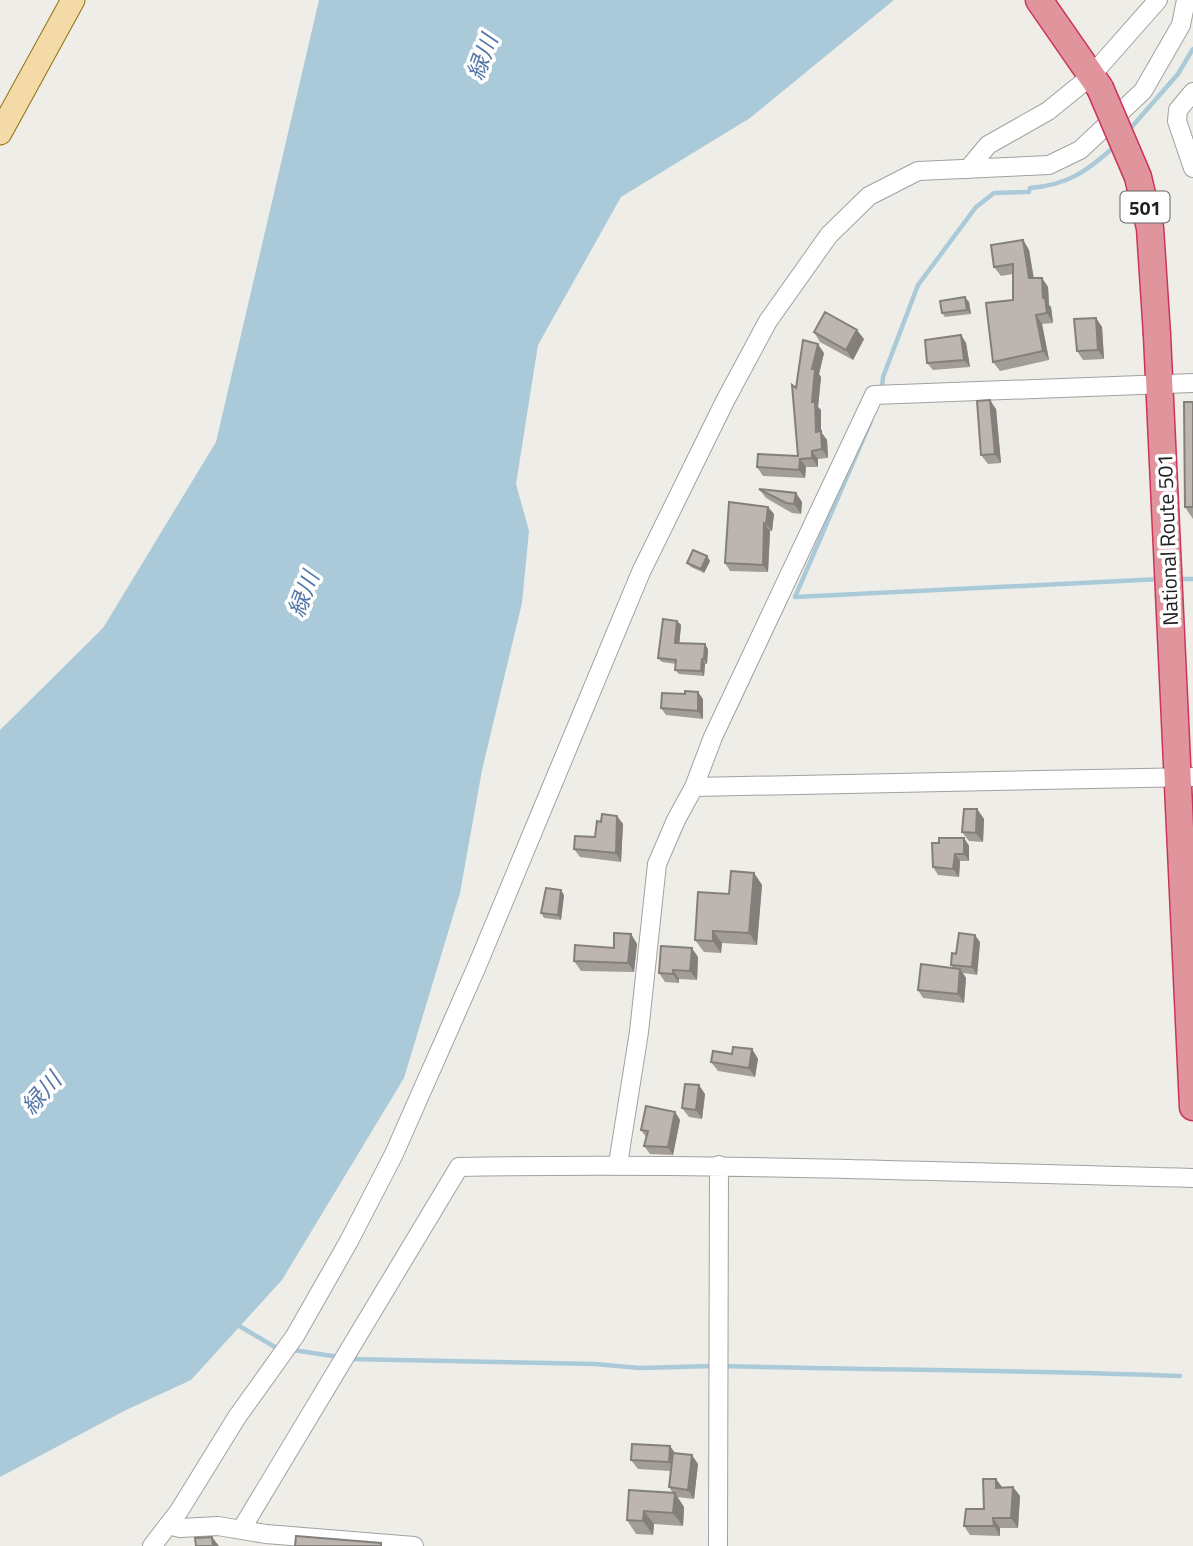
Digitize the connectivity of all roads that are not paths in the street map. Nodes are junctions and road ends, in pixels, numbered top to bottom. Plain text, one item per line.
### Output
1 (73, 0) edge
2 (1039, 0) edge
3 (1158, 0) edge
4 (1186, 0) edge
5 (1089, 75) junction
6 (1193, 92) edge
7 (0, 133) edge
8 (1193, 168) edge
9 (968, 169) junction
10 (1193, 383) edge
11 (1160, 384) junction
12 (1185, 777) edge
13 (694, 787) junction
14 (1193, 1108) edge
15 (618, 1164) junction
16 (719, 1165) junction
17 (1193, 1178) edge
18 (168, 1525) junction
19 (241, 1530) junction
20 (266, 1540) edge
21 (152, 1546) edge
22 (414, 1546) edge
23 (718, 1546) edge

1 - 7 main road
2 - 5 highway, National Route 501 / 501
3 - 5 street
4 - 9 street
5 - 9 street
5 - 11 highway, National Route 501 / 501, bridge
6 - 8 street
9 - 18 street
10 - 11 street
11 - 12 highway, National Route 501 / 501
11 - 13 street
12 - 13 street
12 - 14 highway, National Route 501 / 501
13 - 15 street
15 - 16 street
15 - 19 street
16 - 17 street
16 - 23 street
18 - 19 street
18 - 21 street
19 - 20 street
20 - 22 street

